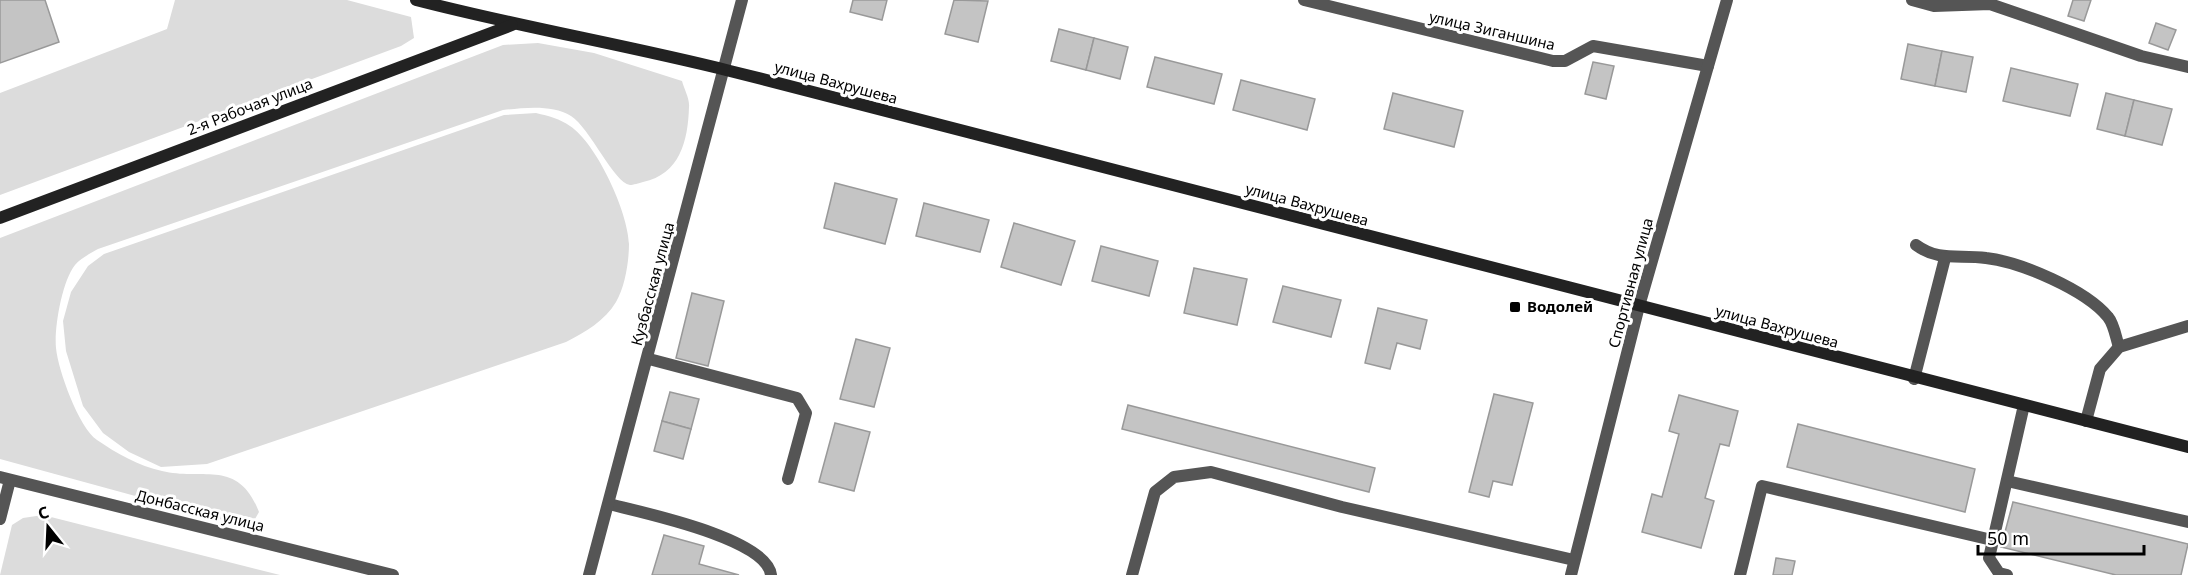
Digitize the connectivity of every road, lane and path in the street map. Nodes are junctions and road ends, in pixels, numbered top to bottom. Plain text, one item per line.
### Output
1 (416, 0) edge
2 (742, 0) edge
3 (1304, 0) edge
4 (1726, 0) edge
5 (1912, 0) edge
6 (512, 25) junction
7 (1708, 66) junction
8 (2188, 67) edge
9 (725, 70) junction
10 (0, 218) edge
11 (1916, 245) dead end
12 (1945, 258) junction
13 (1639, 306) junction
14 (2188, 326) edge
15 (2119, 347) junction
16 (649, 359) junction
17 (1914, 379) junction
18 (2024, 405) junction
19 (2086, 421) junction
20 (2188, 447) edge
21 (5, 478) edge
22 (788, 479) dead end
23 (2007, 481) junction
24 (609, 504) junction
25 (0, 519) edge
26 (2188, 522) edge
27 (1992, 540) junction
28 (1574, 560) junction
29 (393, 575) edge
30 (589, 575) edge
31 (771, 575) edge
32 (1132, 575) edge
33 (1571, 575) edge
34 (1740, 575) edge
35 (2007, 575) edge

1 - 6 main road, улица Вахрушева
2 - 9 street, Кузбасская улица
3 - 7 street, улица Зиганшина
4 - 7 street, Спортивная улица
5 - 8 street
6 - 9 main road, улица Вахрушева
6 - 10 main road, 2-я Рабочая улица
7 - 13 street, Спортивная улица
9 - 13 main road, улица Вахрушева
9 - 16 street, Кузбасская улица
11 - 12 street
12 - 15 street
12 - 17 street
13 - 17 main road, улица Вахрушева
13 - 28 street, Спортивная улица
14 - 15 street
15 - 19 street
16 - 22 street
16 - 24 street, Кузбасская улица
17 - 18 main road, улица Вахрушева
18 - 19 main road, улица Вахрушева
18 - 23 street
19 - 20 main road, улица Вахрушева
21 - 25 street
21 - 29 street, Донбасская улица
23 - 26 street
23 - 27 street
24 - 30 street, Кузбасская улица
24 - 31 street
27 - 34 street
27 - 35 street
28 - 32 street
28 - 33 street, Спортивная улица

